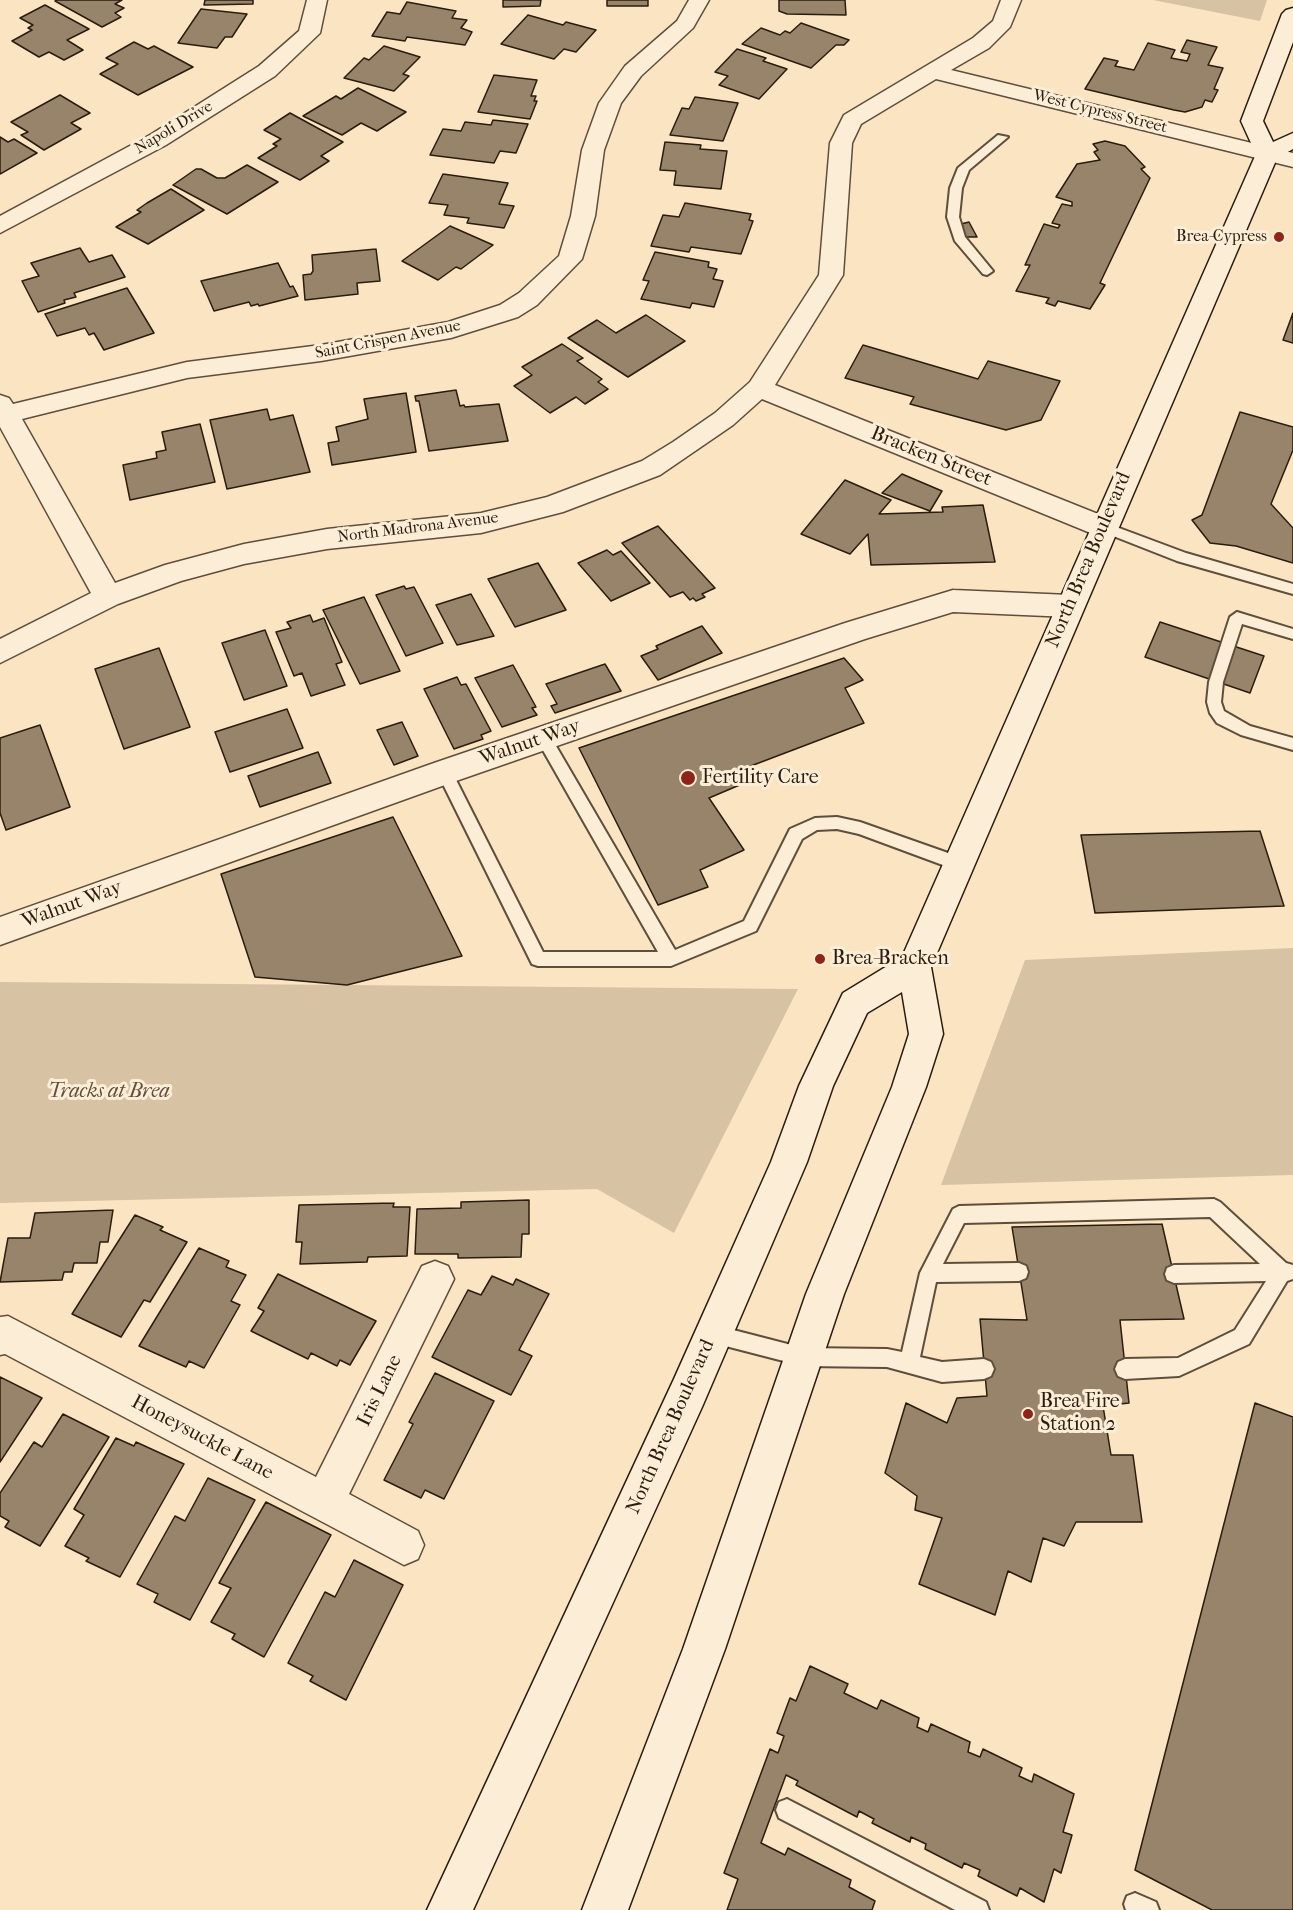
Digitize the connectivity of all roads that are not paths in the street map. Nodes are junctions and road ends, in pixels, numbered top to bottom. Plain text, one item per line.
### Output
1 (317, 0) edge
2 (699, 0) edge
3 (1011, 0) edge
4 (1293, 14) edge
5 (933, 72) junction
6 (1002, 137) dead end
7 (1293, 140) edge
8 (1267, 154) junction
9 (1293, 160) edge
10 (0, 226) edge
11 (987, 271) dead end
12 (759, 388) junction
13 (2, 412) edge
14 (1103, 527) junction
15 (1293, 589) edge
16 (108, 597) junction
17 (1070, 606) junction
18 (1293, 634) edge
19 (0, 652) edge
20 (544, 738) junction
21 (1293, 744) edge
22 (445, 772) junction
23 (959, 864) junction
24 (0, 931) edge
25 (671, 959) junction
26 (914, 967) junction
27 (1019, 1272) dead end
28 (1288, 1272) edge
29 (929, 1274) junction
30 (1174, 1274) dead end
31 (435, 1279) dead end
32 (714, 1334) junction
33 (0, 1336) edge
34 (802, 1357) junction
35 (909, 1364) junction
36 (1125, 1369) dead end
37 (984, 1370) dead end
38 (324, 1503) junction
39 (404, 1545) dead end
40 (787, 1810) dead end
41 (450, 1910) edge
42 (605, 1910) edge
43 (978, 1910) edge

1 - 10 street, Napoli Drive
2 - 13 street, Saint Crispen Avenue
3 - 5 street, North Madrona Avenue
4 - 8 street
5 - 8 street, West Cypress Street
5 - 12 street, North Madrona Avenue
6 - 11 lane
7 - 8 street
8 - 9 street, West Cypress Street
8 - 14 street, North Brea Boulevard
12 - 14 street, Bracken Street
12 - 16 street, North Madrona Avenue
13 - 16 street
14 - 15 lane
14 - 17 street, North Brea Boulevard
16 - 19 street, North Madrona Avenue
17 - 20 street, Walnut Way
17 - 23 street, North Brea Boulevard
18 - 21 lane
20 - 22 street, Walnut Way
20 - 25 lane
22 - 24 street, Walnut Way
22 - 25 lane
23 - 25 lane
23 - 26 street, North Brea Boulevard
26 - 32 street, North Brea Boulevard
26 - 34 street
27 - 29 lane
28 - 29 lane
28 - 30 lane
28 - 36 lane
29 - 35 lane
31 - 38 street, Iris Lane
32 - 34 lane
32 - 41 street, North Brea Boulevard
33 - 38 street, Honeysuckle Lane
34 - 35 lane
34 - 42 street
35 - 37 lane
38 - 39 street, Honeysuckle Lane
40 - 43 lane

